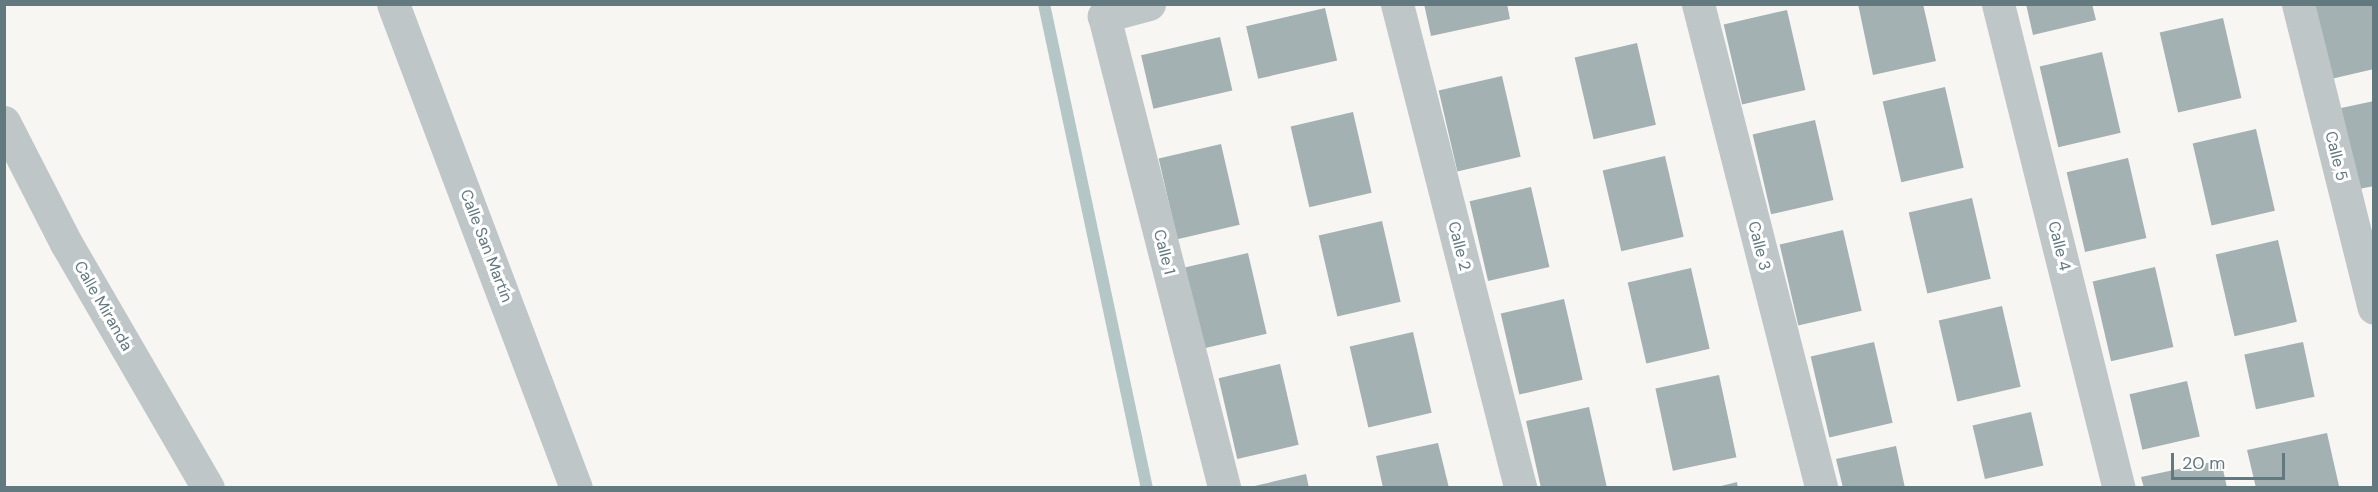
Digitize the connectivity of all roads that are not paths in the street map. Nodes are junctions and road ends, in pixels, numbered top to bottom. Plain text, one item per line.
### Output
1 (393, 4) edge
2 (1149, 4) edge
3 (1397, 4) edge
4 (1698, 4) edge
5 (1998, 4) edge
6 (2298, 4) edge
7 (4, 122) edge
8 (2373, 308) edge
9 (208, 488) edge
10 (576, 488) edge
11 (1224, 488) edge
12 (1521, 488) edge
13 (1821, 488) edge
14 (2119, 488) edge

1 - 10 street, Calle San Martín
2 - 11 street, Calle 1
3 - 12 street, Calle 2
4 - 13 street, Calle 3
5 - 14 street, Calle 4
6 - 8 street, Calle 5
7 - 9 street, Calle Miranda

